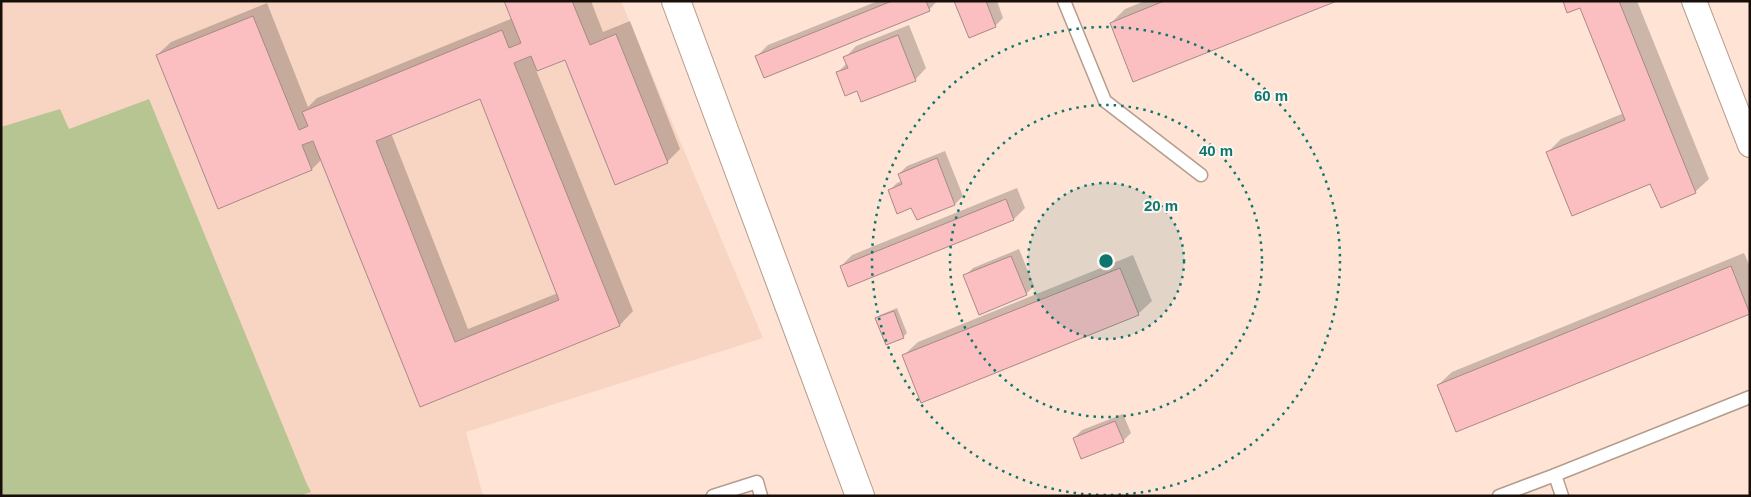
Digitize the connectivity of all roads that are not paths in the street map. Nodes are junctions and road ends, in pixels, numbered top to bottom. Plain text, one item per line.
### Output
1 (676, 1) edge
2 (1064, 1) edge
3 (1694, 1) edge
4 (1750, 145) edge
5 (1201, 175) dead end
6 (1750, 397) edge
7 (1555, 475) junction
8 (713, 496) edge
9 (761, 496) edge
10 (860, 496) edge
11 (1499, 496) edge
12 (1562, 496) edge

1 - 10 street
2 - 5 lane
3 - 4 street
6 - 7 lane
7 - 11 lane
7 - 12 lane
8 - 9 lane

